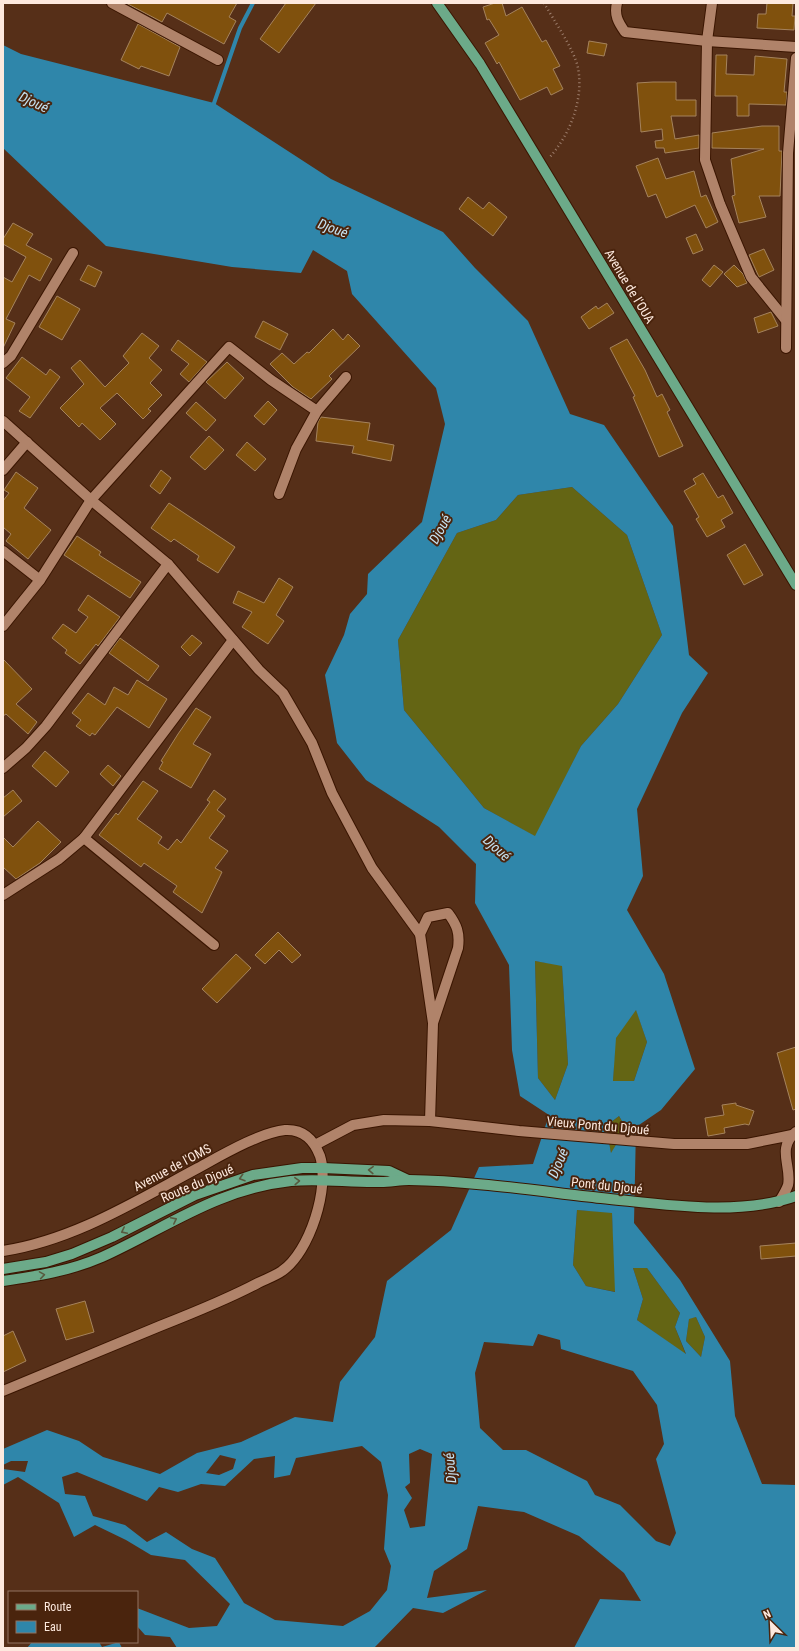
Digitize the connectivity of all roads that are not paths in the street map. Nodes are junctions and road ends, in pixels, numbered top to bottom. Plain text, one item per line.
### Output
1 (112, 3) edge
2 (438, 3) edge
3 (617, 3) edge
4 (712, 3) edge
5 (707, 41) junction
6 (796, 47) edge
7 (796, 58) edge
8 (218, 60) dead end
9 (791, 251) edge
10 (73, 253) dead end
11 (785, 319) junction
12 (786, 348) dead end
13 (3, 363) edge
14 (346, 377) dead end
15 (317, 411) junction
16 (3, 421) edge
17 (27, 442) junction
18 (3, 470) edge
19 (279, 494) dead end
20 (90, 500) junction
21 (3, 551) edge
22 (168, 564) junction
23 (40, 580) junction
24 (796, 585) edge
25 (3, 626) edge
26 (233, 640) junction
27 (3, 768) edge
28 (84, 838) junction
29 (3, 895) edge
30 (420, 934) junction
31 (214, 945) dead end
32 (433, 1023) junction
33 (430, 1121) junction
34 (794, 1134) edge
35 (315, 1145) junction
36 (323, 1168) junction
37 (322, 1180) junction
38 (408, 1180) junction
39 (458, 1183) joint
40 (796, 1196) edge
41 (779, 1202) junction
42 (3, 1251) edge
43 (3, 1269) edge
44 (3, 1281) edge
45 (3, 1390) edge

1 - 8 street
2 - 24 main road, Avenue de l'OUA
3 - 5 street
4 - 5 street
5 - 6 street
5 - 11 street
7 - 9 street
9 - 11 street
10 - 13 street
11 - 12 street
14 - 15 street
15 - 19 street
15 - 20 street
16 - 17 street
17 - 18 street
17 - 20 street
20 - 22 street
20 - 23 street
21 - 23 street
22 - 26 street
22 - 27 street
23 - 25 street
26 - 28 street
26 - 30 street
28 - 29 street
28 - 31 street
30 - 32 street
30 - 32 street
32 - 33 street
33 - 34 street, Vieux Pont du Djoué
33 - 35 street, Vieux Pont du Djoué
34 - 41 street
35 - 36 street
35 - 42 street, Avenue de l'OMS
36 - 37 street
38 -> 36 main road, Route du Djoué
36 -> 43 main road, Route du Djoué
37 - 38 main road, Route du Djoué
44 -> 37 main road, Route du Djoué
37 - 45 street
38 - 39 main road, Route du Djoué
39 - 41 main road, Pont du Djoué
40 - 41 main road

